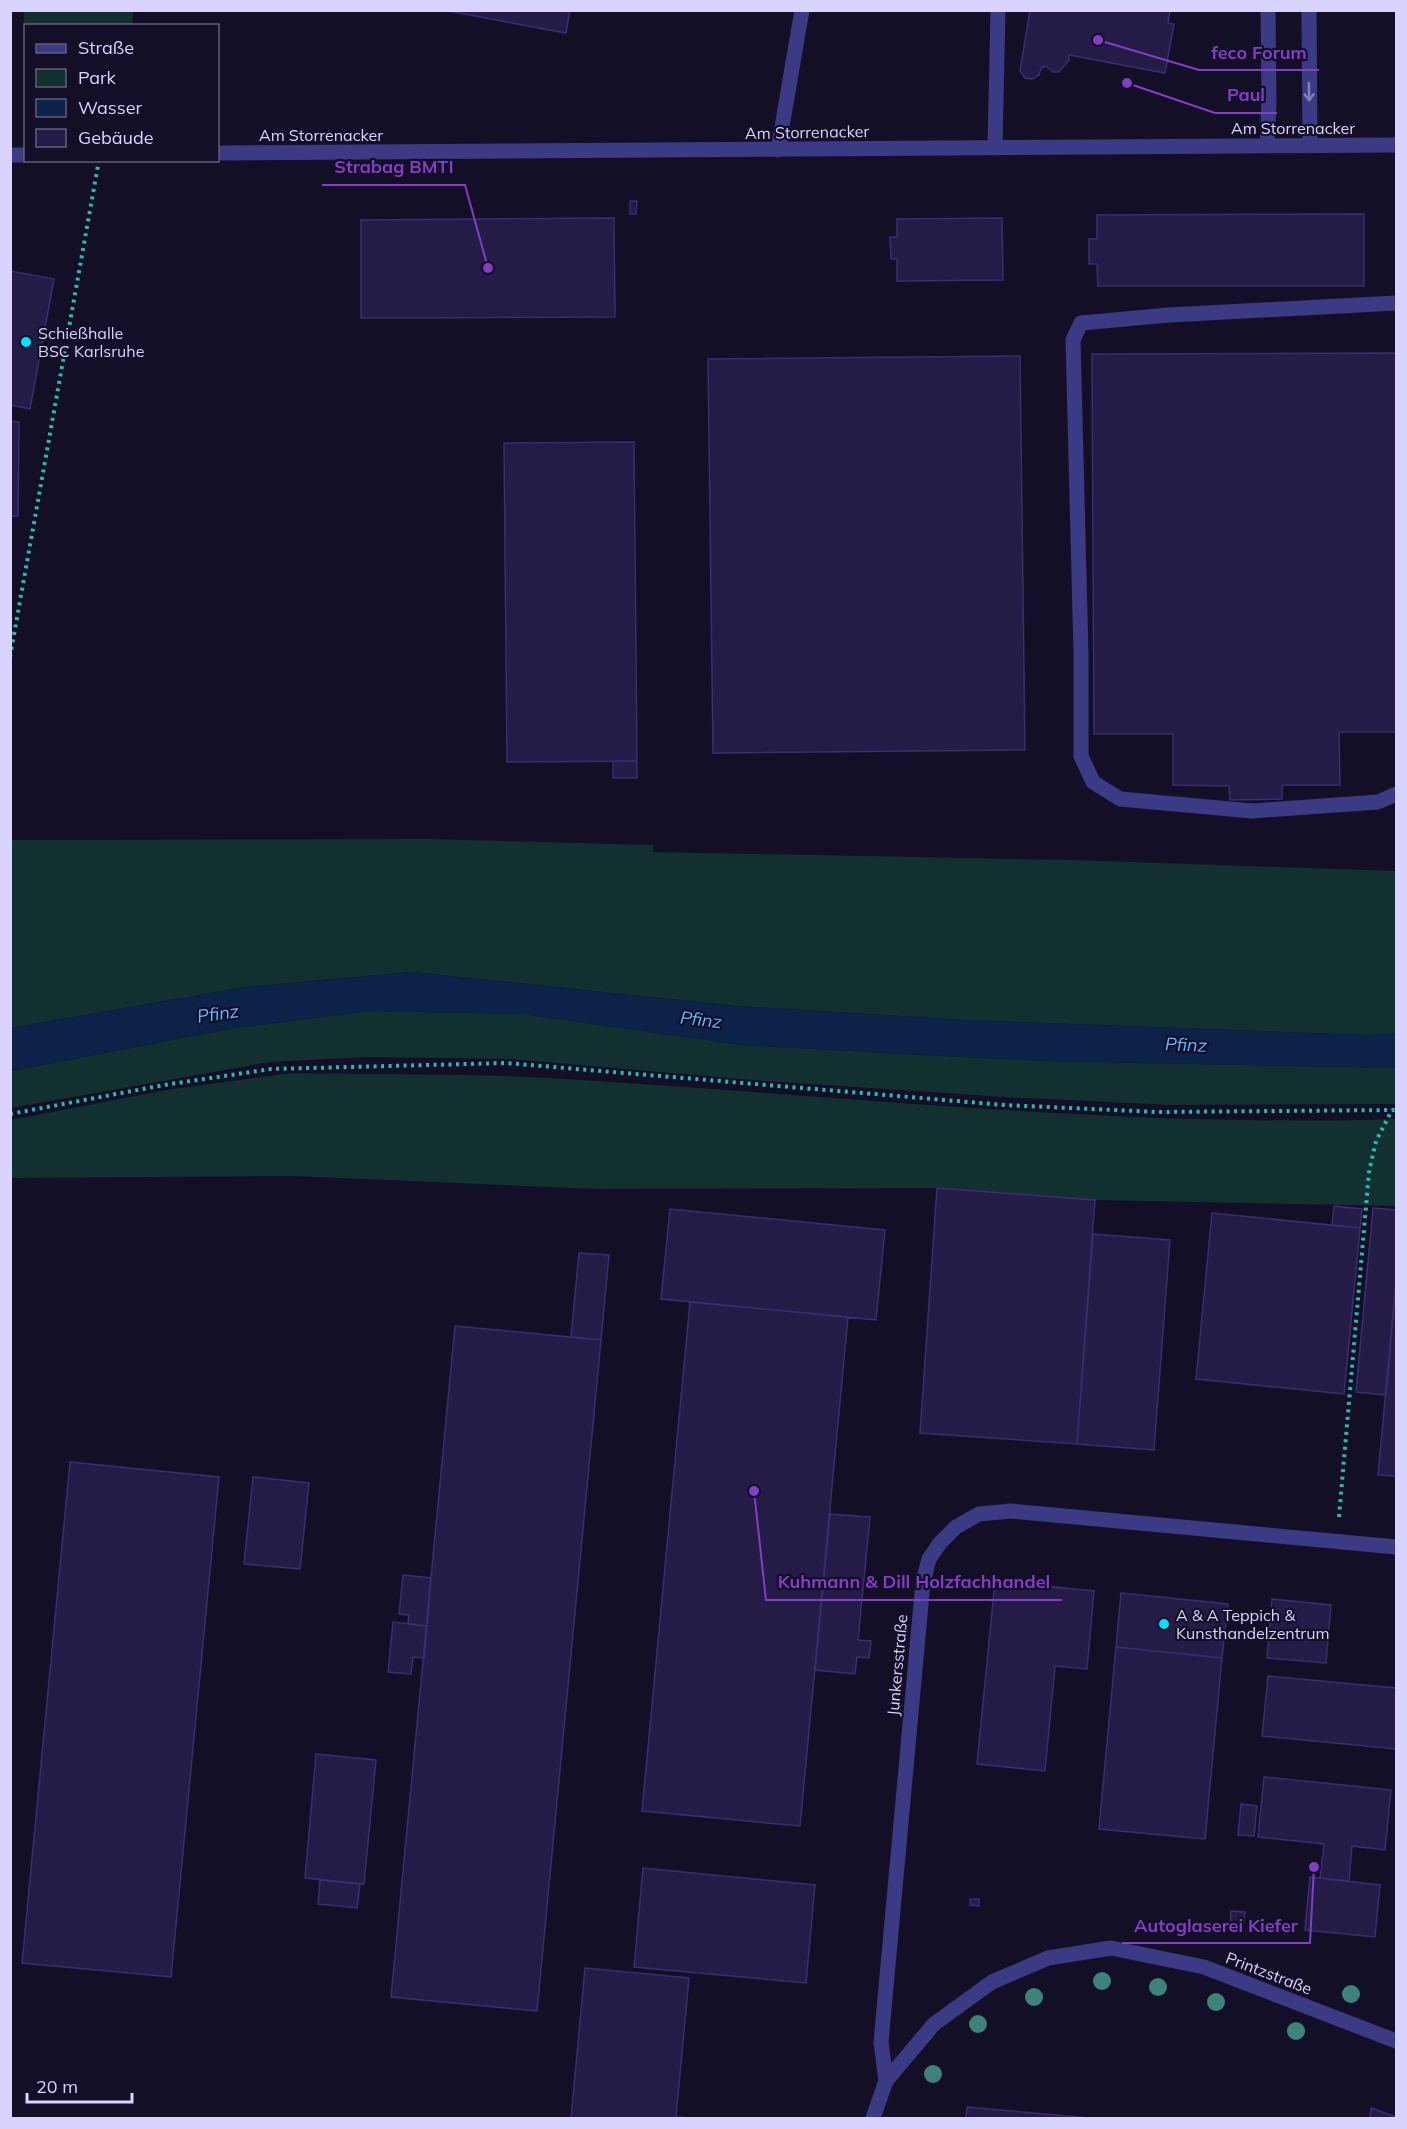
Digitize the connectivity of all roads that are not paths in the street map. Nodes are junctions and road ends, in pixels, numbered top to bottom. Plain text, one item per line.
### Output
1 (802, 10) edge
2 (998, 10) edge
3 (1268, 10) edge
4 (1309, 10) edge
5 (1267, 146) junction
6 (1310, 146) junction
7 (995, 147) junction
8 (1396, 147) edge
9 (778, 150) junction
10 (219, 153) edge
11 (1396, 303) edge
12 (1396, 794) edge
13 (1396, 1547) edge
14 (1396, 2041) edge
15 (886, 2081) junction
16 (873, 2118) edge

1 - 9 street
2 - 7 street
3 - 5 street
4 -> 6 street
5 - 6 street, Am Storrenacker
5 - 7 street, Am Storrenacker
6 - 8 street, Am Storrenacker
7 - 9 street, Am Storrenacker
9 - 10 street, Am Storrenacker
11 - 12 street
13 - 15 street, Junkersstraße
14 - 15 street, Printzstraße
15 - 16 street, Printzstraße

